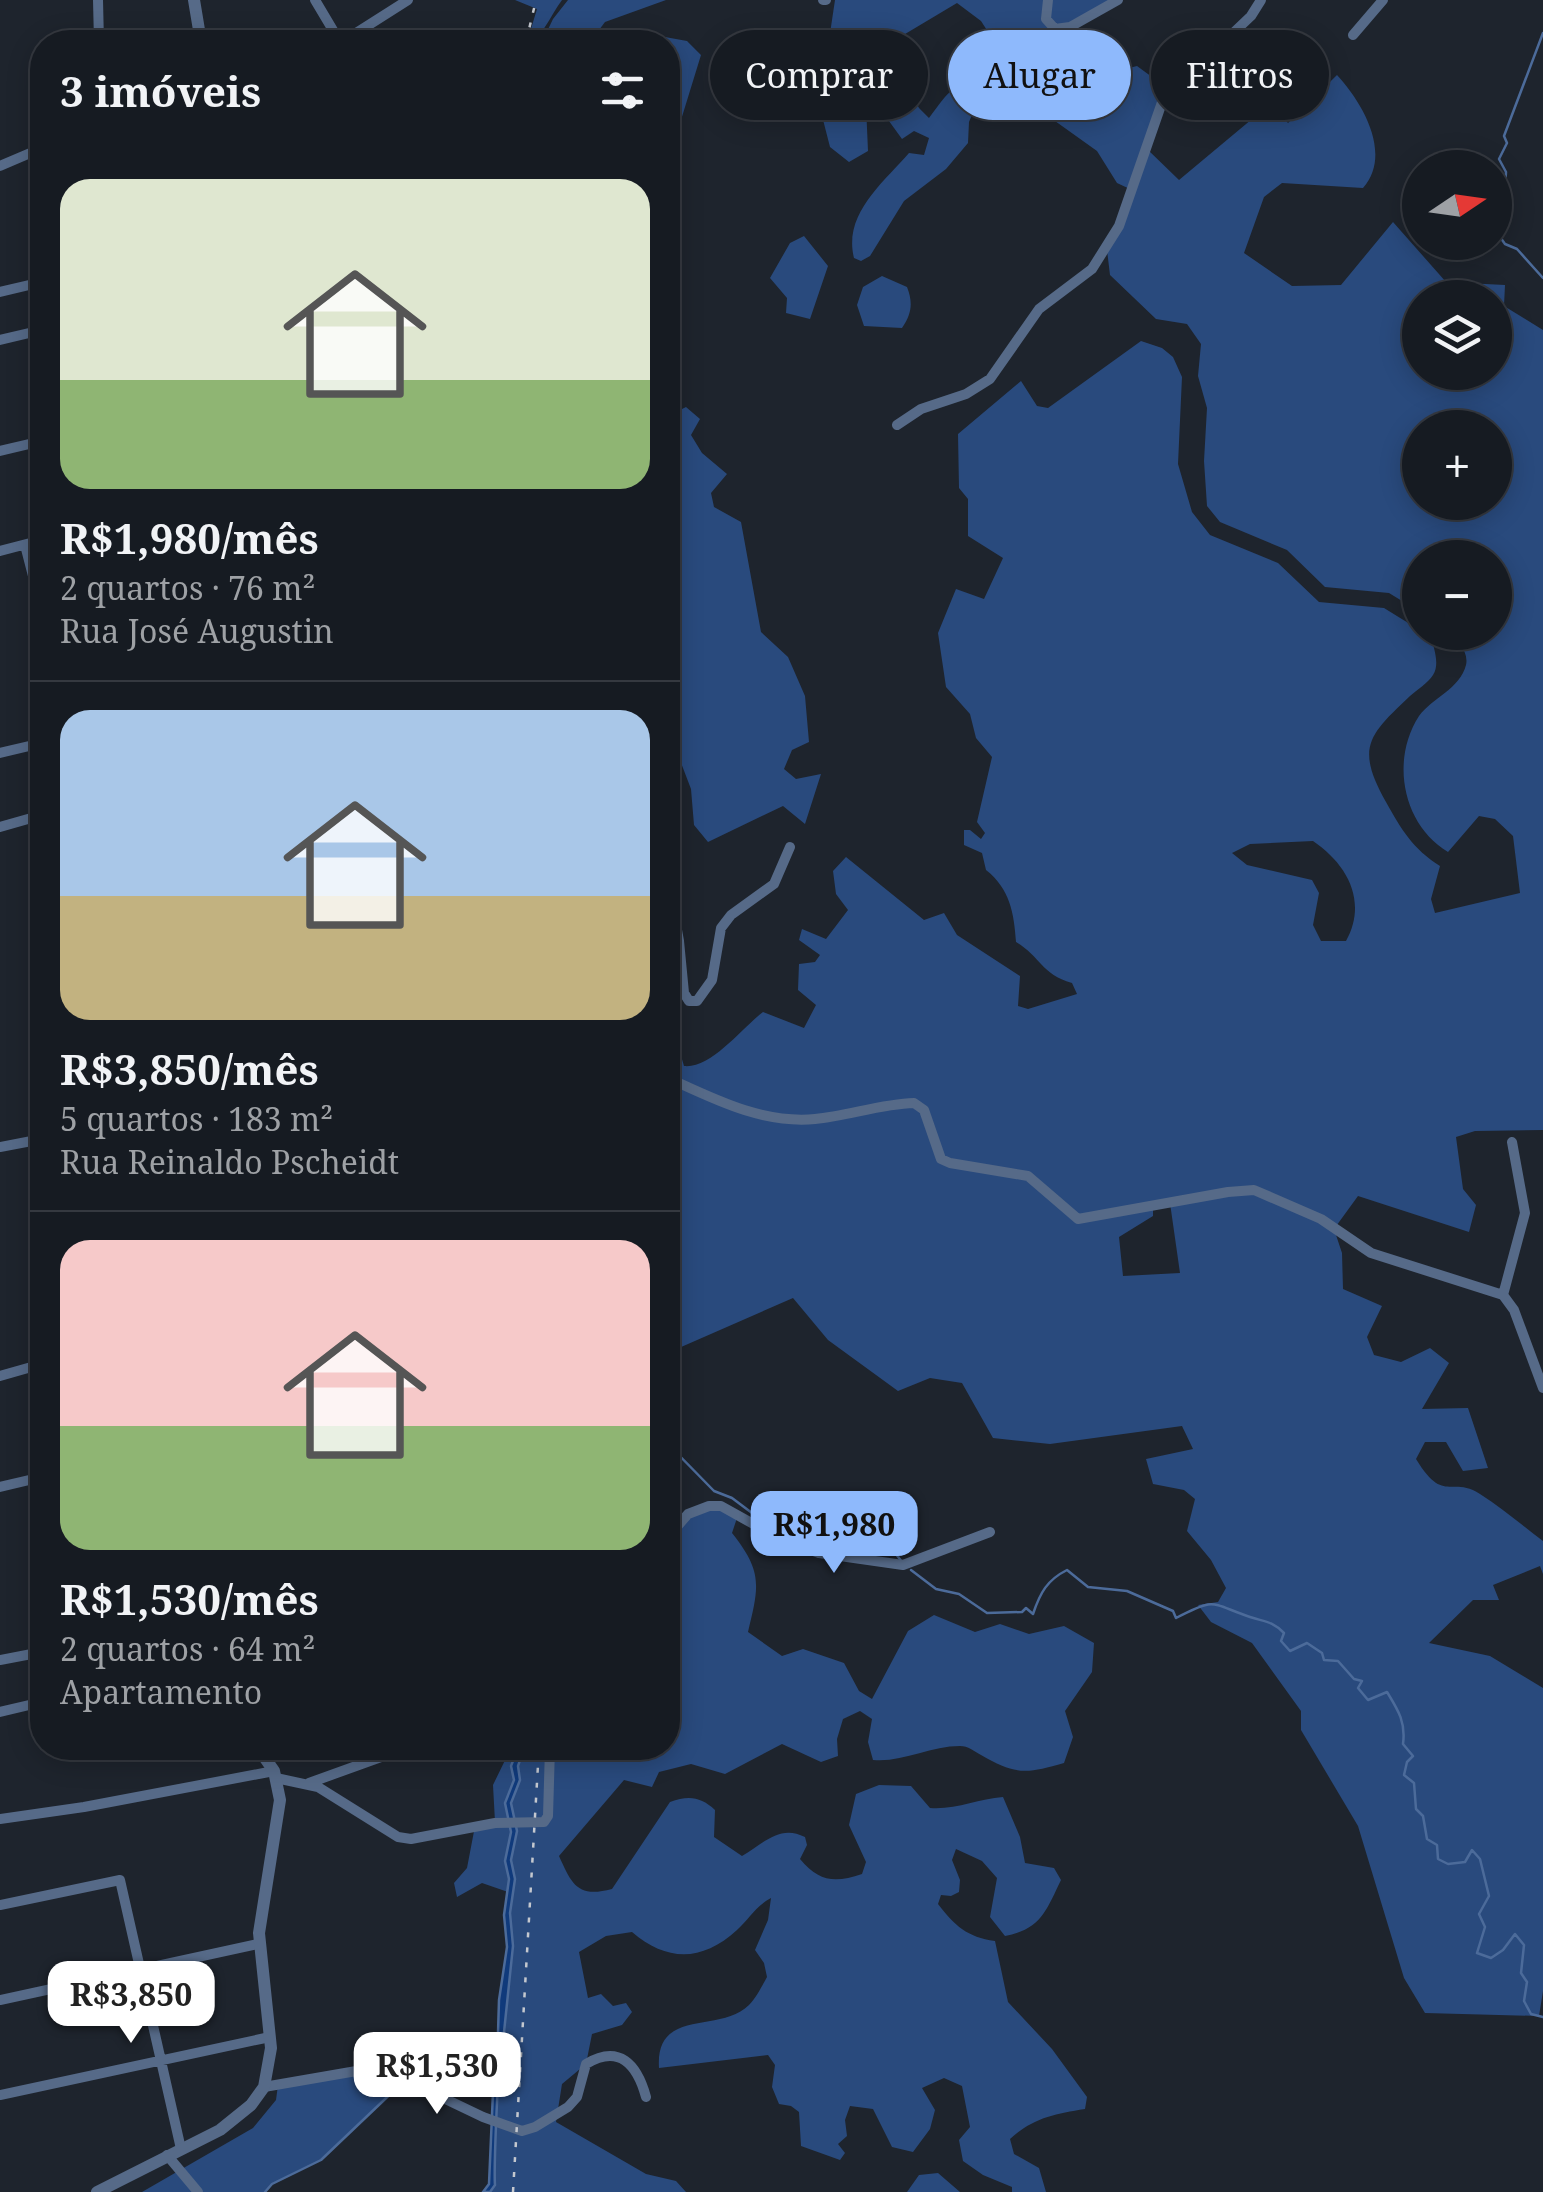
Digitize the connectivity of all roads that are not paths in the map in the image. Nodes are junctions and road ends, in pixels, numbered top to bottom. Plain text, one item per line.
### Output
1 (98, 0) edge
2 (194, 0) edge
3 (315, 0) edge
4 (408, 0) edge
5 (1048, 0) edge
6 (1118, 0) edge
7 (1261, 0) edge
8 (1383, 0) edge
9 (99, 30) edge
10 (199, 30) edge
11 (334, 30) edge
12 (360, 30) edge
13 (1353, 35) dead end
14 (30, 153) edge
15 (0, 166) edge
16 (30, 284) edge
17 (0, 292) edge
18 (30, 333) edge
19 (0, 340) edge
20 (897, 425) dead end
21 (30, 444) edge
22 (0, 451) edge
23 (30, 544) edge
24 (26, 545) junction
25 (0, 551) edge
26 (30, 562) edge
27 (30, 746) edge
28 (0, 753) edge
29 (30, 819) edge
30 (0, 827) edge
31 (790, 847) dead end
32 (680, 942) edge
33 (680, 1083) edge
34 (30, 1142) edge
35 (1512, 1142) dead end
36 (0, 1148) edge
37 (1503, 1295) junction
38 (30, 1367) edge
39 (1540, 1373) edge
40 (0, 1376) edge
41 (1543, 1388) edge
42 (30, 1481) edge
43 (0, 1488) edge
44 (680, 1523) edge
45 (990, 1532) dead end
46 (30, 1654) edge
47 (0, 1660) edge
48 (30, 1705) edge
49 (0, 1712) edge
50 (266, 1760) edge
51 (372, 1760) edge
52 (550, 1760) edge
53 (275, 1775) junction
54 (307, 1783) junction
55 (0, 1819) edge
56 (0, 1905) edge
57 (258, 1944) junction
58 (141, 1970) junction
59 (0, 2000) edge
60 (270, 2036) junction
61 (162, 2060) junction
62 (264, 2087) junction
63 (0, 2095) edge
64 (646, 2097) dead end
65 (181, 2149) junction
66 (168, 2156) junction
67 (101, 2191) edge
68 (198, 2192) edge

1 - 9 street
2 - 10 street
3 - 11 street
4 - 12 street
5 - 6 street
7 - 20 street
8 - 13 street
14 - 15 street
16 - 17 street
18 - 19 street
21 - 22 street
23 - 24 street
24 - 25 street
24 - 26 street
27 - 28 street
29 - 30 street
31 - 32 street
33 - 37 street
34 - 36 street
35 - 37 street
37 - 39 street
38 - 40 street
39 - 41 street
42 - 43 street
44 - 45 street
46 - 47 street
48 - 49 street
50 - 53 street
51 - 54 street
52 - 54 street
53 - 54 street
53 - 55 street
53 - 57 street
56 - 58 street
57 - 58 street
57 - 60 street
58 - 59 street
58 - 61 street
60 - 61 street
60 - 62 street
61 - 63 street
61 - 65 street
62 - 64 street
62 - 65 street
65 - 66 street
66 - 67 street
66 - 68 street

